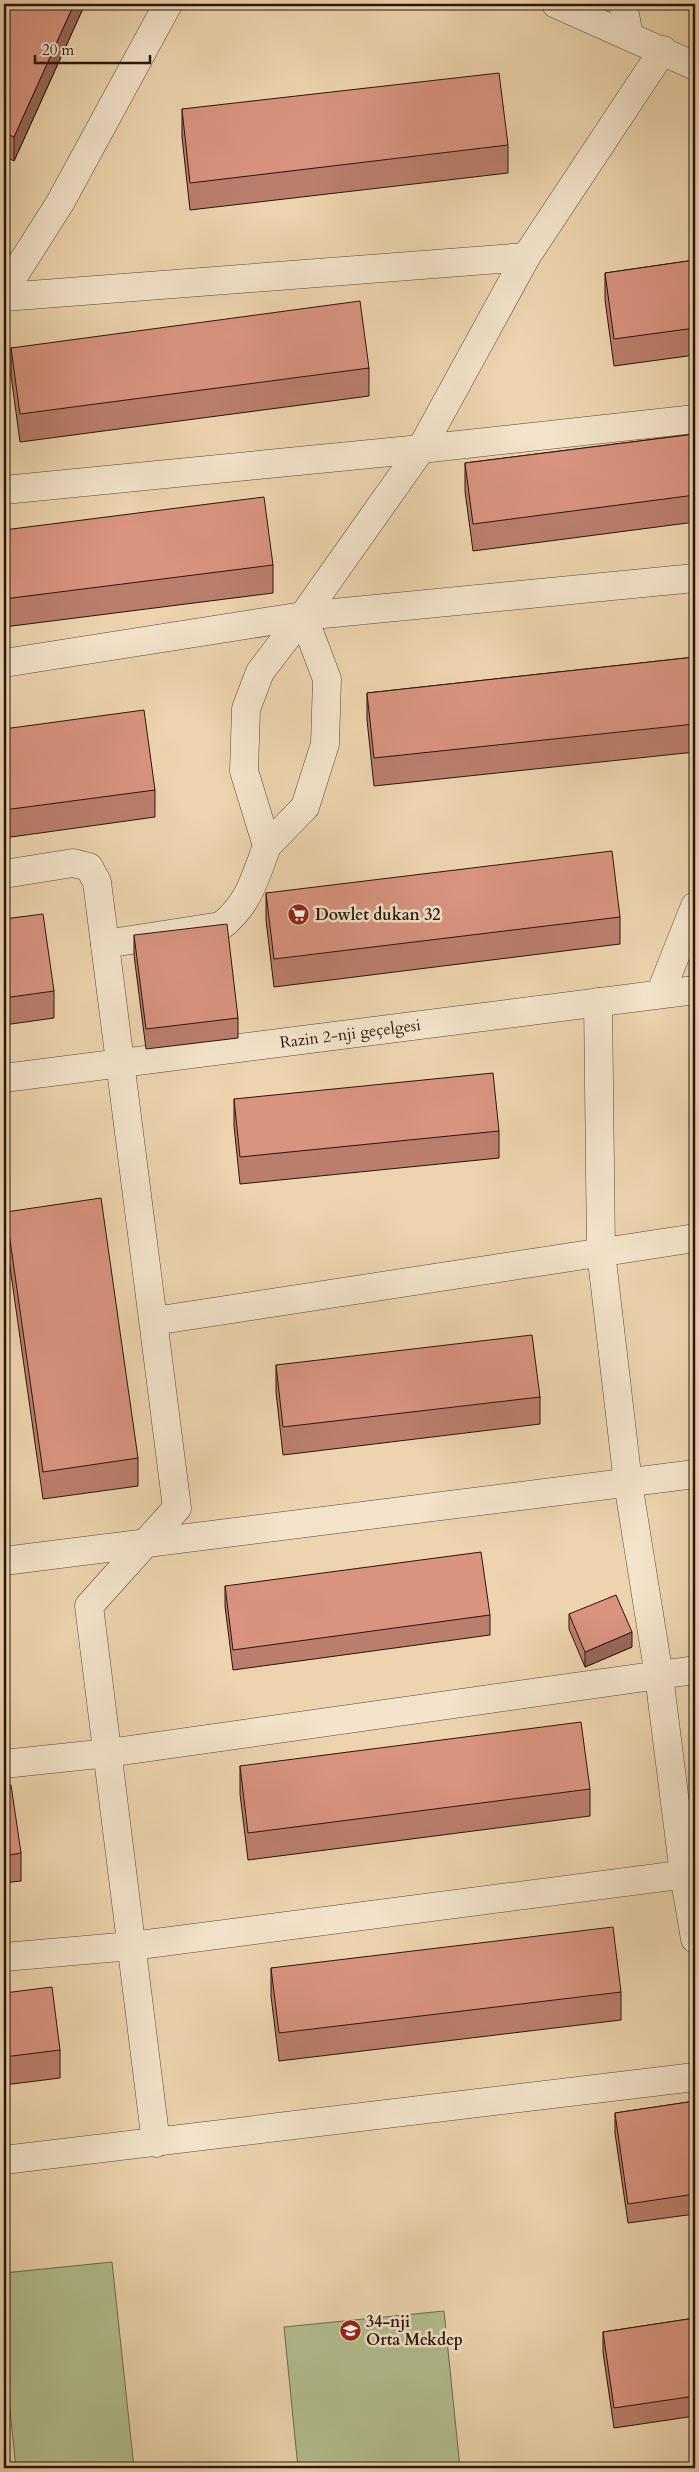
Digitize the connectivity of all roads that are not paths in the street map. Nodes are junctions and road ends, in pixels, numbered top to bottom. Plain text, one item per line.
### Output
1 (168, 4) edge
2 (556, 4) edge
3 (623, 4) edge
4 (629, 36) junction
5 (663, 50) junction
6 (695, 66) edge
7 (526, 257) junction
8 (13, 259) edge
9 (4, 291) edge
10 (4, 297) edge
11 (695, 419) edge
12 (422, 449) junction
13 (4, 490) edge
14 (695, 578) edge
15 (303, 616) junction
16 (4, 663) edge
17 (266, 846) junction
18 (4, 874) edge
19 (695, 906) edge
20 (105, 944) junction
21 (695, 990) edge
22 (660, 994) junction
23 (598, 1002) junction
24 (122, 1063) junction
25 (4, 1078) edge
26 (695, 1238) edge
27 (600, 1252) junction
28 (154, 1321) junction
29 (695, 1474) edge
30 (628, 1483) junction
31 (147, 1541) junction
32 (4, 1561) edge
33 (695, 1670) edge
34 (659, 1676) junction
35 (108, 1753) junction
36 (4, 1764) edge
37 (690, 1874) edge
38 (695, 1939) edge
39 (132, 1946) junction
40 (4, 1957) edge
41 (695, 2077) edge
42 (156, 2143) junction
43 (4, 2160) edge

1 - 8 street
2 - 4 street
3 - 4 street
4 - 5 street
5 - 6 street
5 - 7 street
7 - 10 street
7 - 12 street
8 - 9 street
11 - 12 street
12 - 13 street
12 - 15 street
14 - 15 street
15 - 16 street
15 - 17 street
15 - 17 street
17 - 20 street
18 - 20 street
19 - 22 street
20 - 24 street
21 - 22 street, Razin 2-nji geçelgesi
22 - 23 street, Razin 2-nji geçelgesi
23 - 24 street, Razin 2-nji geçelgesi
23 - 27 street
24 - 25 street, Razin 2-nji geçelgesi
24 - 28 street
26 - 27 street
27 - 28 street
27 - 30 street
28 - 31 street
29 - 30 street
30 - 31 street
30 - 34 street
31 - 32 street
31 - 35 street
33 - 34 street
34 - 35 street
34 - 37 street
35 - 36 street
35 - 39 street
37 - 38 street
37 - 39 street
39 - 40 street
39 - 42 street
41 - 42 street
42 - 43 street

